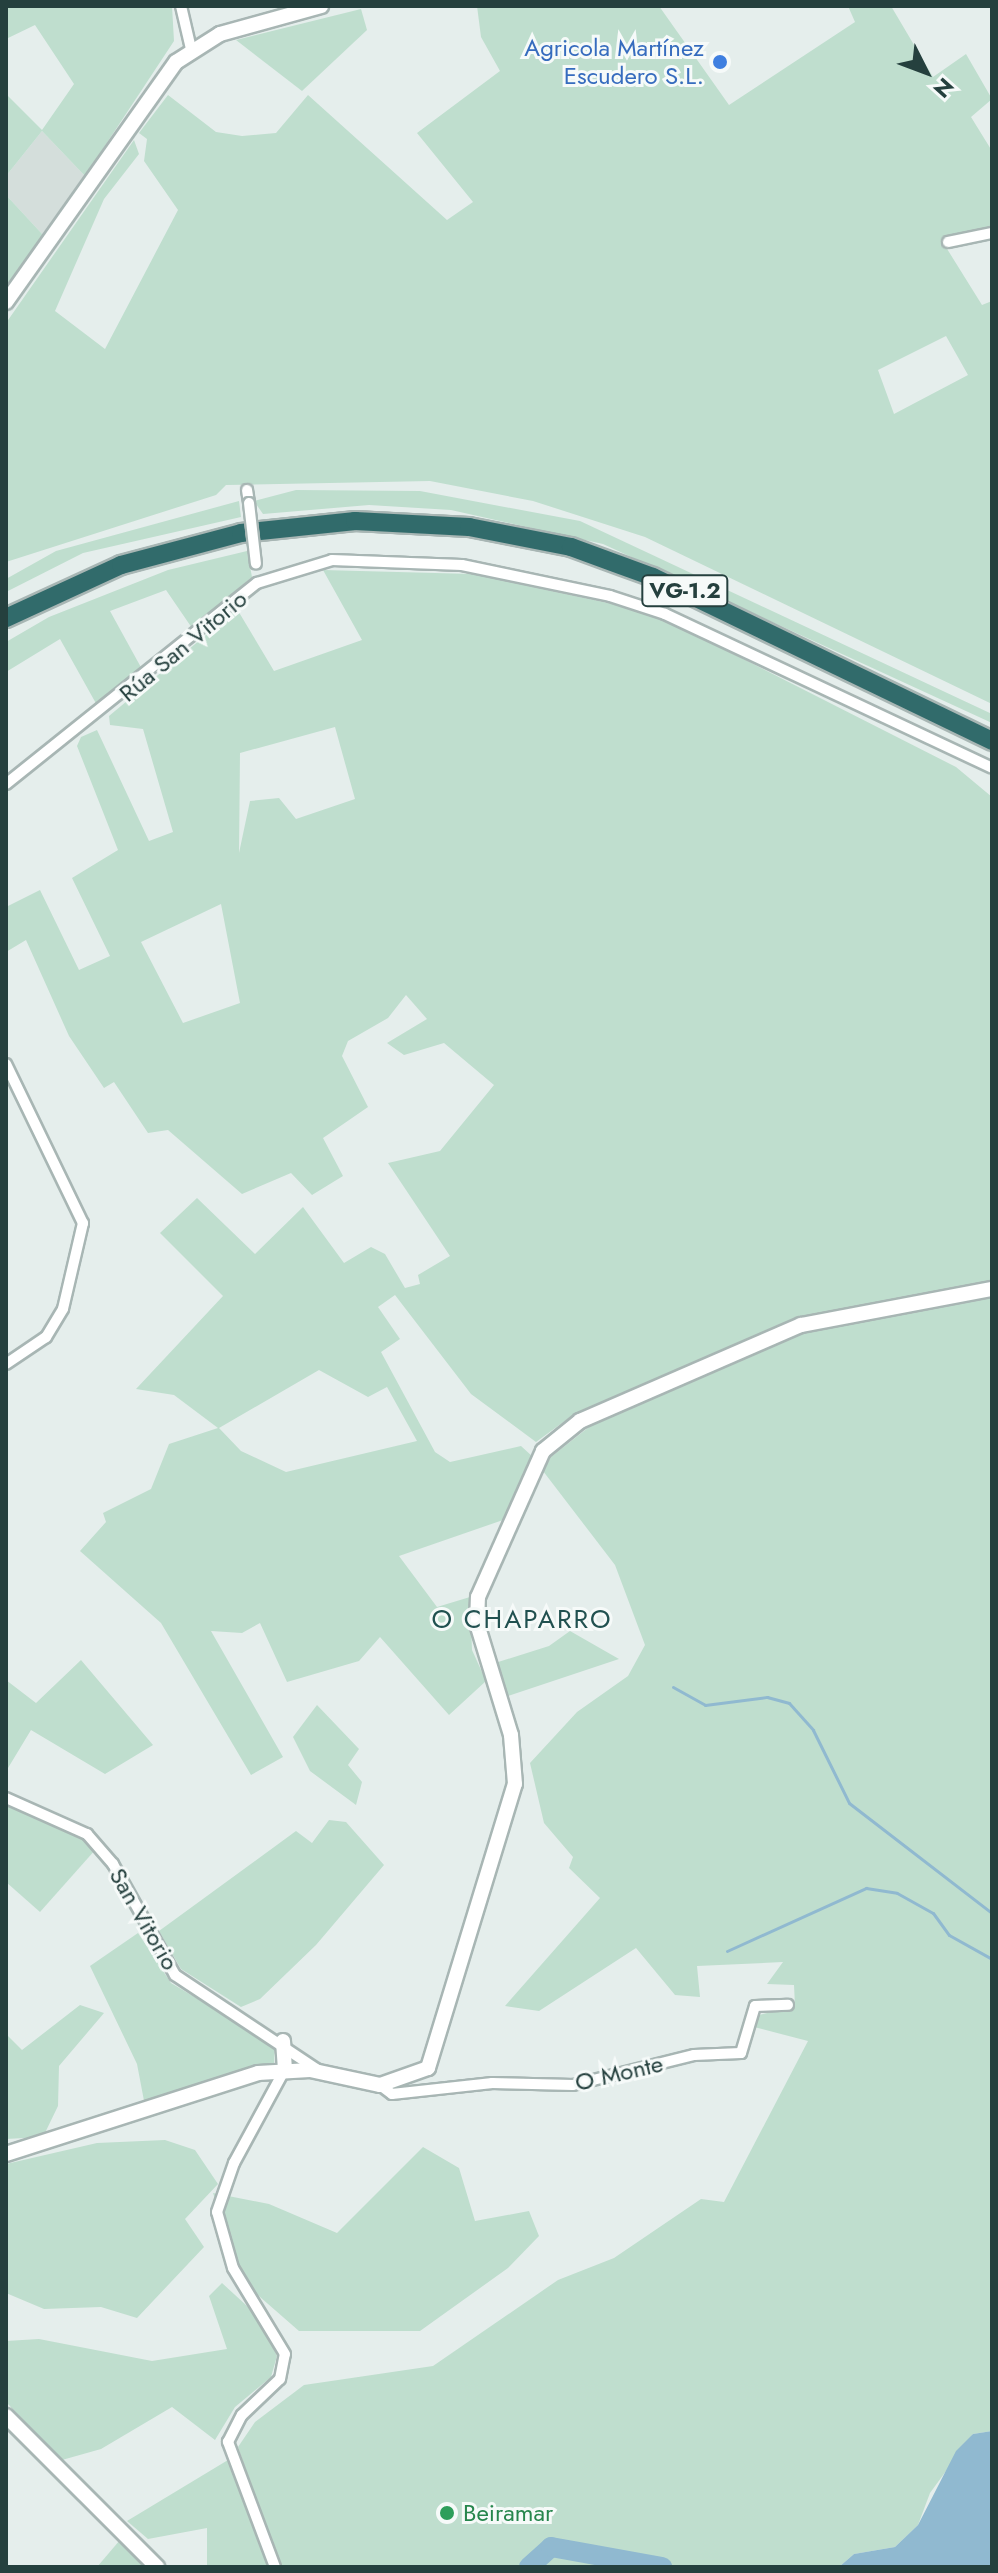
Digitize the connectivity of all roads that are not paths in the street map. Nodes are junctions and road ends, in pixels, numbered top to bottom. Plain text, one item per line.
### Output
1 (181, 6) edge
2 (321, 6) edge
3 (191, 49) junction
4 (992, 233) edge
5 (948, 242) dead end
6 (6, 302) edge
7 (247, 490) dead end
8 (186, 546) junction
9 (257, 583) junction
10 (54, 592) junction
11 (6, 607) edge
12 (6, 618) edge
13 (6, 628) edge
14 (992, 741) edge
15 (992, 768) edge
16 (6, 784) edge
17 (6, 1064) edge
18 (992, 1289) edge
19 (6, 1364) edge
20 (6, 1798) edge
21 (788, 2005) dead end
22 (283, 2041) junction
23 (428, 2068) junction
24 (285, 2069) junction
25 (321, 2072) junction
26 (380, 2085) junction
27 (438, 2087) junction
28 (6, 2154) edge
29 (6, 2416) edge
30 (157, 2567) edge
31 (275, 2567) edge

1 - 3 street
2 - 3 street
3 - 6 street
4 - 5 street
7 - 9 street, bridge
8 - 10 highway, VG-1.2
8 - 13 highway
8 - 14 highway, VG-1.2
9 - 15 street, Rúa San Vitorio
9 - 16 street, Rúa San Vitorio
10 - 11 highway
10 - 12 highway, VG-1.2
17 - 19 street
18 - 23 street
20 - 22 street, San Vitorio
21 - 27 street, O Monte
22 - 24 street
22 - 25 street, San Vitorio
23 - 26 street
23 - 27 street
24 - 25 street
24 - 28 street
24 - 31 street
25 - 26 street
26 - 27 street
29 - 30 street

